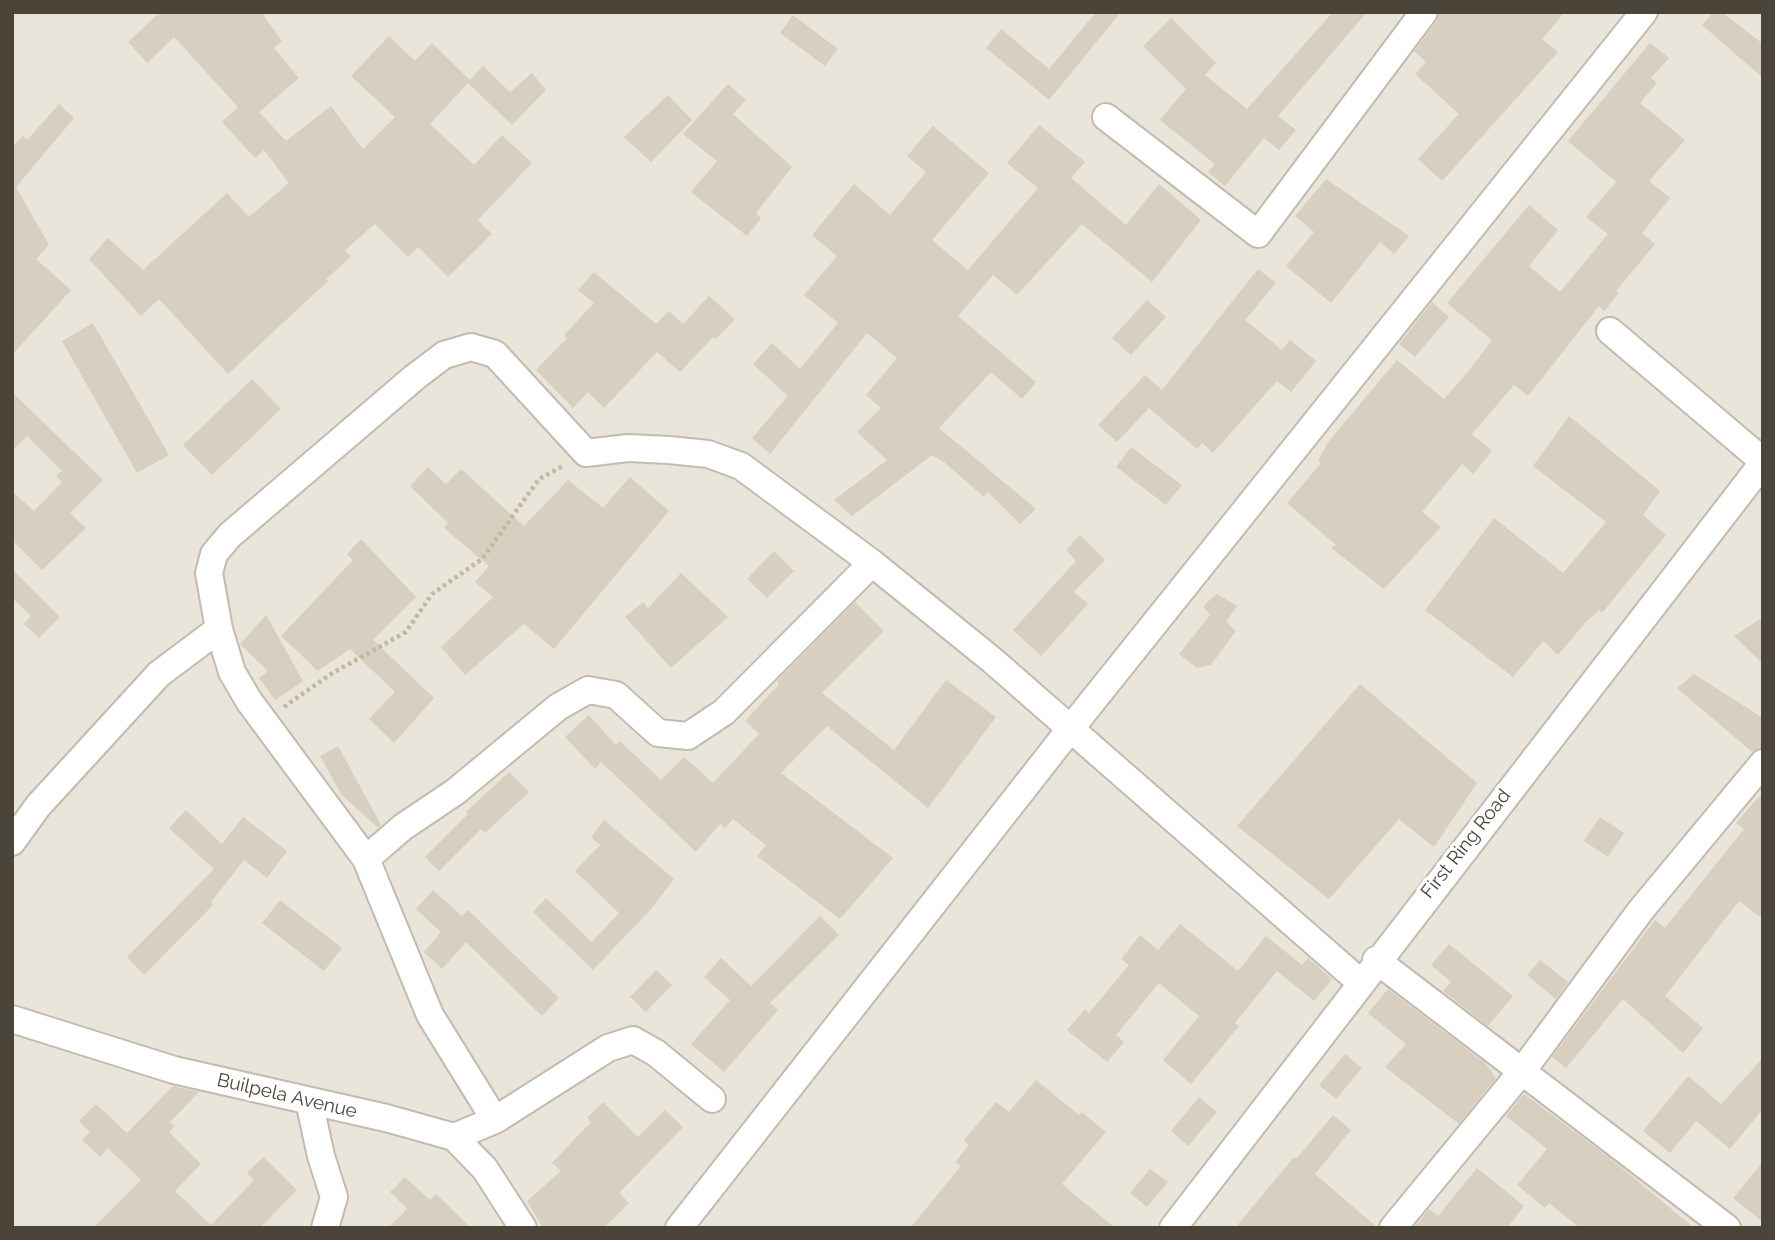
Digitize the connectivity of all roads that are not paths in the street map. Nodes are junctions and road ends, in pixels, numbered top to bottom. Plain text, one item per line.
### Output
1 (1424, 12) edge
2 (1644, 12) edge
3 (1106, 117) dead end
4 (1610, 331) dead end
5 (1763, 462) edge
6 (872, 563) junction
7 (219, 629) junction
8 (1071, 728) junction
9 (1763, 763) edge
10 (12, 842) edge
11 (366, 859) junction
12 (1376, 960) junction
13 (1360, 982) junction
14 (12, 1019) edge
15 (1523, 1070) junction
16 (712, 1098) dead end
17 (309, 1101) junction
18 (495, 1120) junction
19 (454, 1137) junction
20 (325, 1228) edge
21 (523, 1228) edge
22 (679, 1228) edge
23 (1172, 1228) edge
24 (1393, 1228) edge
25 (1727, 1228) edge

1 - 3 street
2 - 8 street
4 - 5 street
5 - 12 street, First Ring Road
6 - 7 street
6 - 8 street
6 - 11 street
7 - 10 street
7 - 11 street
8 - 13 street
8 - 22 street
9 - 15 street
11 - 18 street
12 - 13 street, First Ring Road
12 - 15 street
13 - 23 street, First Ring Road
14 - 17 street, Builpela Avenue
15 - 24 street
15 - 25 street
16 - 18 street
17 - 19 street, Builpela Avenue
17 - 20 street
18 - 19 street
19 - 21 street

